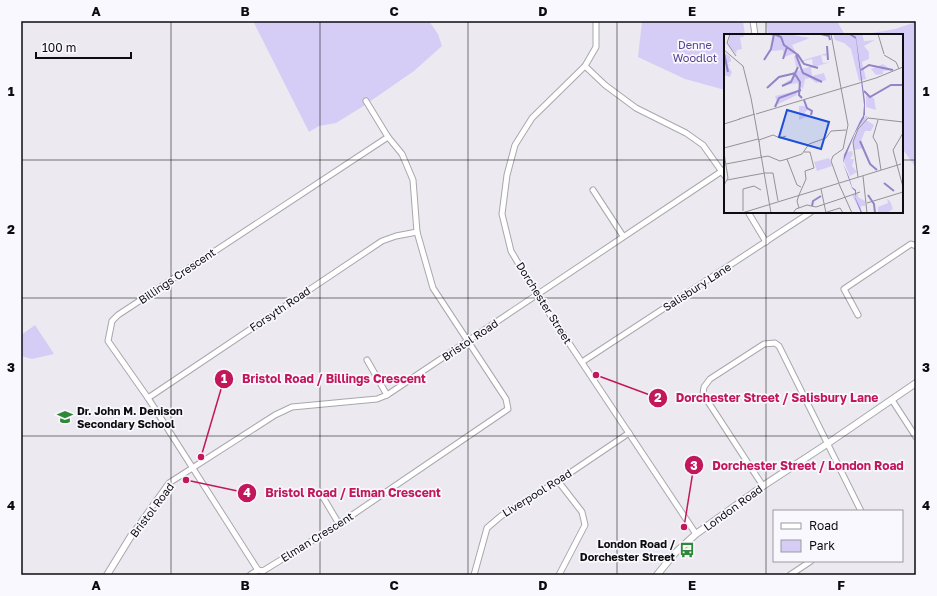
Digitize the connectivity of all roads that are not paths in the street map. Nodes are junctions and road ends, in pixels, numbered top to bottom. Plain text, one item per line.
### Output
1 (596, 21) edge
2 (753, 21) edge
3 (755, 34) edge
4 (585, 66) junction
5 (366, 101) dead end
6 (388, 136) junction
7 (724, 172) edge
8 (593, 190) dead end
9 (749, 213) edge
10 (810, 213) edge
11 (417, 232) junction
12 (624, 236) junction
13 (766, 242) junction
14 (916, 246) edge
15 (537, 296) junction
16 (858, 315) dead end
17 (467, 342) junction
18 (367, 360) dead end
19 (582, 362) junction
20 (916, 383) edge
21 (387, 395) junction
22 (148, 398) junction
23 (892, 400) junction
24 (629, 433) junction
25 (916, 437) edge
26 (827, 444) junction
27 (194, 468) junction
28 (558, 481) junction
29 (763, 486) junction
30 (320, 492) dead end
31 (860, 510) edge
32 (339, 524) junction
33 (696, 534) junction
34 (131, 536) joint
35 (810, 562) edge
36 (258, 570) junction
37 (107, 575) edge
38 (250, 575) edge
39 (474, 575) edge
40 (559, 575) edge
41 (657, 575) edge
42 (790, 575) edge

1 - 4 street, Dorchester Street
2 - 3 street
4 - 7 street
4 - 15 street, Dorchester Street
5 - 6 street
6 - 11 street
6 - 22 street, Billings Crescent
7 - 12 street, Bristol Road
8 - 12 street
9 - 13 street
10 - 13 street, Salisbury Lane
11 - 17 street
11 - 22 street, Forsyth Road
12 - 15 street, Bristol Road
13 - 19 street, Salisbury Lane
14 - 16 street
15 - 17 street, Bristol Road
15 - 19 street, Dorchester Street
17 - 21 street, Bristol Road
17 - 32 street, Elman Crescent
18 - 21 street
19 - 24 street, Dorchester Street
20 - 23 street, London Road
21 - 27 street, Bristol Road
22 - 27 street, Billings Crescent
23 - 25 street
23 - 26 street, London Road
24 - 28 street, Liverpool Road
24 - 33 street, Dorchester Street
26 - 29 street, London Road
26 - 29 street
26 - 31 street
27 - 34 street, Bristol Road
27 - 36 street
28 - 39 street, Liverpool Road
28 - 40 street
29 - 33 street, London Road
30 - 32 street
32 - 36 street, Elman Crescent
33 - 41 street, London Road
34 - 37 street, Bristol Road
35 - 42 street
36 - 38 street, Elman Crescent

